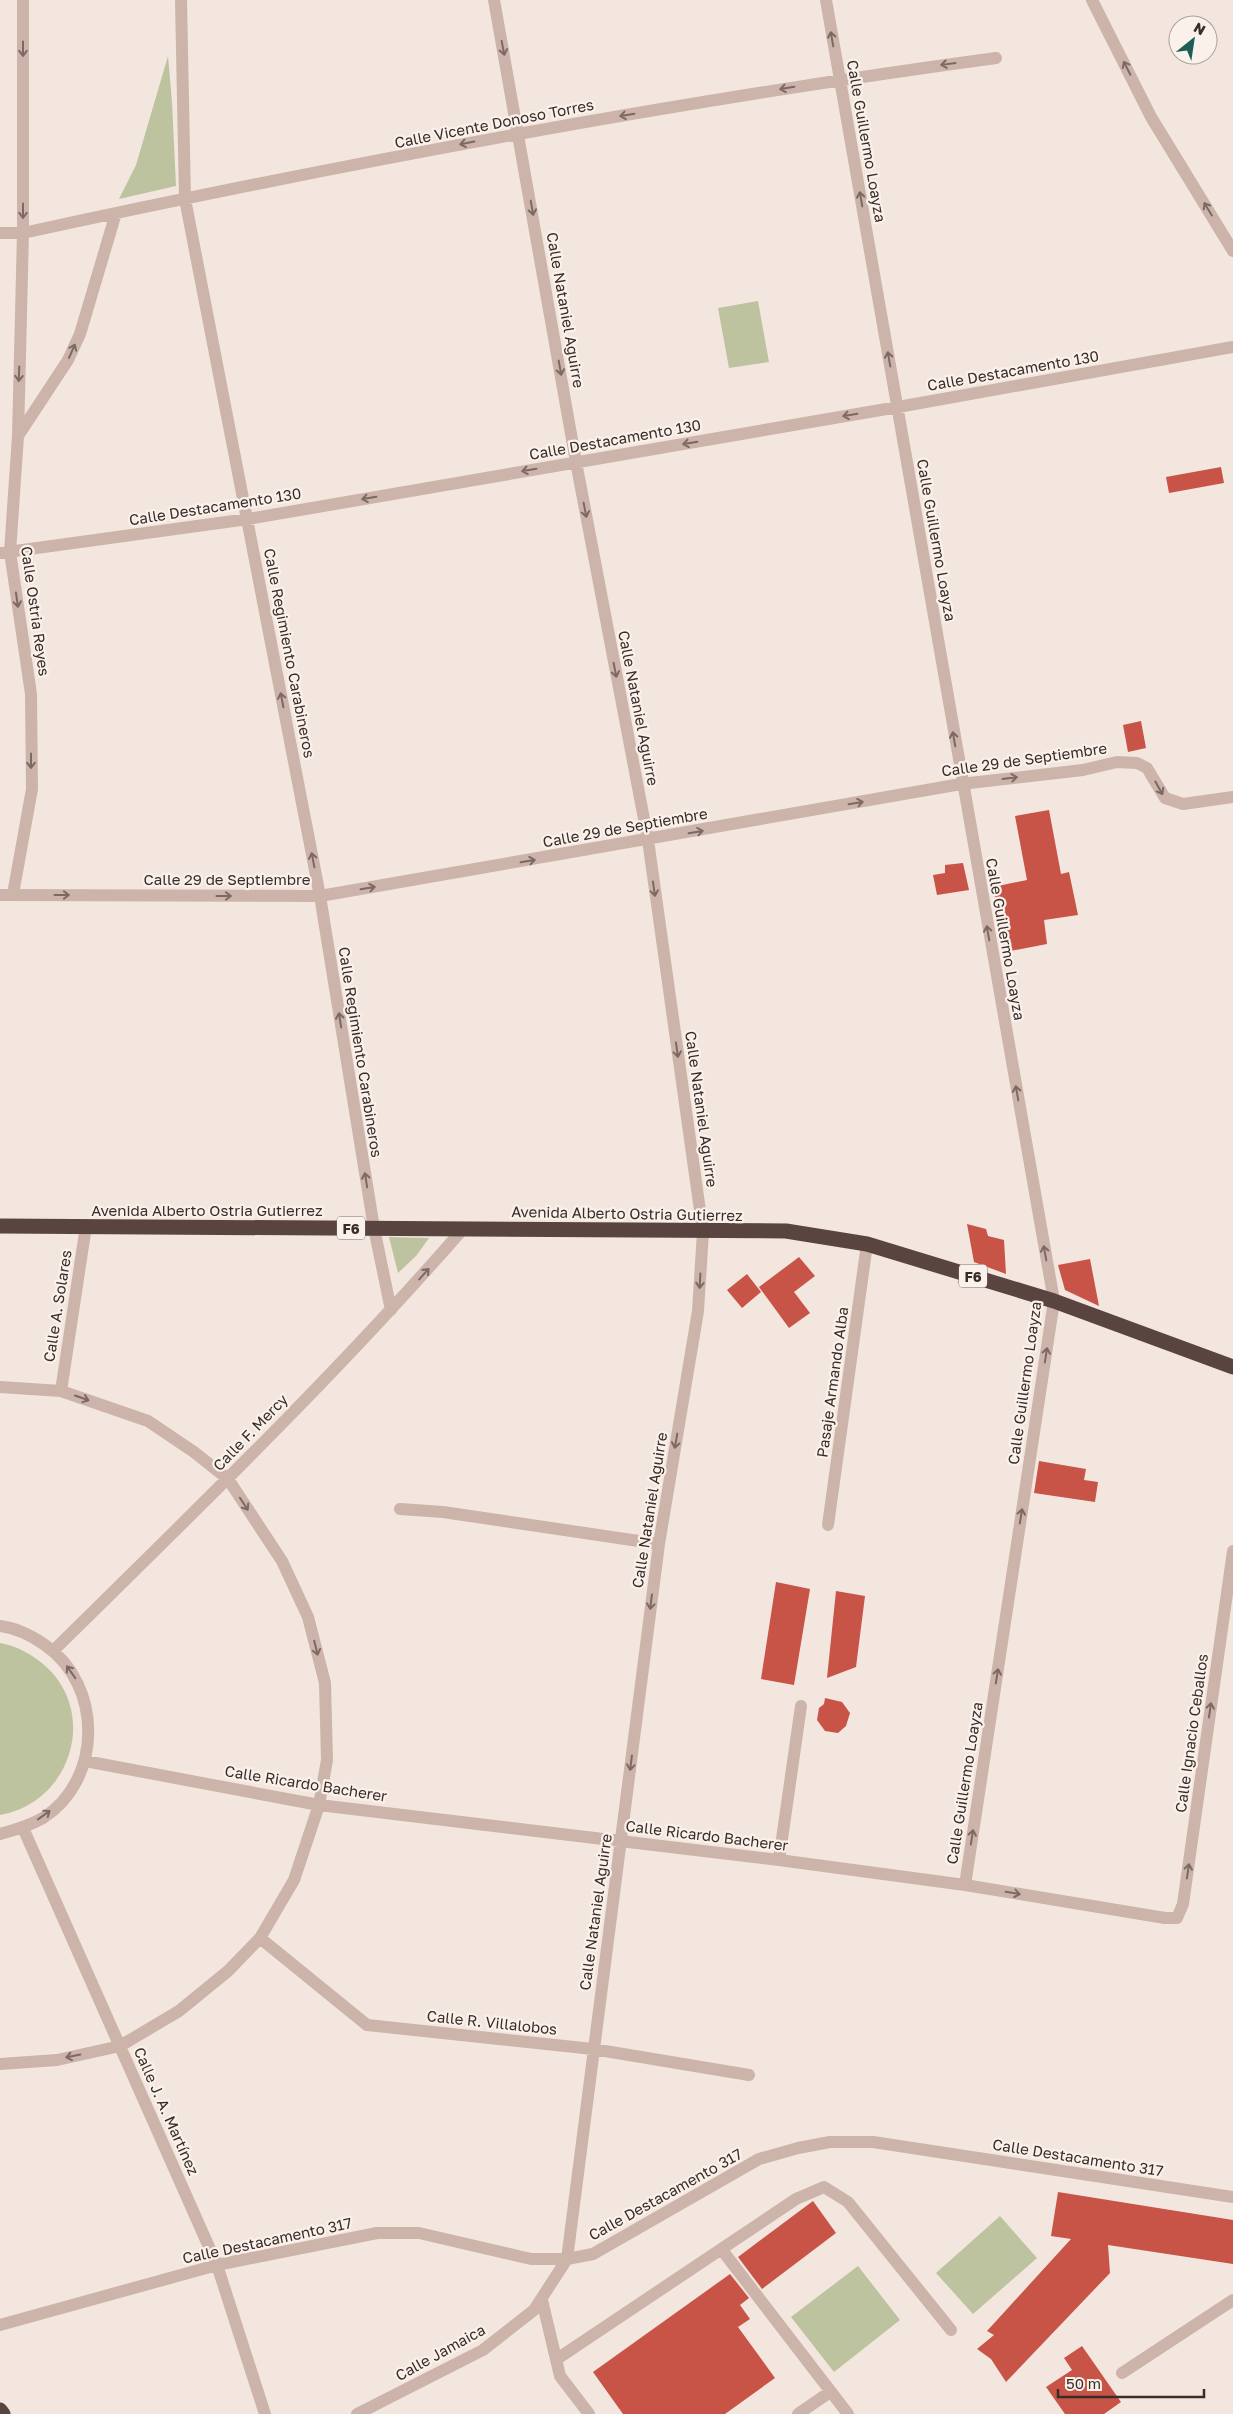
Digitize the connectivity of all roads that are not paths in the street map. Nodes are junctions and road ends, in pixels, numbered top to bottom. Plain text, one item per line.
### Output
1 (23, 0) edge
2 (181, 0) edge
3 (494, 0) edge
4 (826, 0) edge
5 (1092, 0) edge
6 (996, 58) dead end
7 (839, 79) junction
8 (519, 133) junction
9 (185, 199) junction
10 (116, 213) junction
11 (0, 233) edge
12 (23, 233) junction
13 (1233, 251) edge
14 (1233, 347) edge
15 (898, 407) junction
16 (18, 436) junction
17 (576, 462) junction
18 (248, 519) junction
19 (5, 552) edge
20 (962, 784) junction
21 (1233, 797) edge
22 (648, 840) junction
23 (6, 895) edge
24 (320, 896) junction
25 (0, 1226) edge
26 (86, 1226) junction
27 (374, 1228) junction
28 (463, 1229) junction
29 (703, 1232) junction
30 (867, 1244) junction
31 (1054, 1301) junction
32 (391, 1310) junction
33 (1233, 1367) edge
34 (0, 1387) edge
35 (61, 1391) junction
36 (228, 1480) junction
37 (400, 1509) dead end
38 (828, 1525) dead end
39 (659, 1544) junction
40 (1233, 1551) edge
41 (0, 1626) edge
42 (53, 1651) junction
43 (801, 1706) dead end
44 (85, 1761) junction
45 (319, 1804) junction
46 (23, 1828) junction
47 (0, 1834) edge
48 (621, 1841) junction
49 (779, 1860) junction
50 (965, 1885) junction
51 (1177, 1918) joint
52 (260, 1938) junction
53 (120, 2046) junction
54 (592, 2049) junction
55 (0, 2064) edge
56 (749, 2075) dead end
57 (1233, 2197) edge
58 (722, 2250) junction
59 (567, 2259) junction
60 (217, 2265) junction
61 (542, 2300) junction
62 (1233, 2300) edge
63 (0, 2326) edge
64 (951, 2330) dead end
65 (557, 2359) junction
66 (1122, 2373) dead end
67 (830, 2392) junction
68 (0, 2410) edge
69 (3, 2414) edge
70 (265, 2414) edge
71 (357, 2414) edge
72 (589, 2414) edge
73 (798, 2414) edge
74 (848, 2414) edge

1 -> 12 street, Calle Ostria Reyes
2 - 9 street, Calle Regimiento Carabineros
3 -> 8 street, Calle Nataniel Aguirre
7 -> 4 street, Calle Guillermo Loayza
13 -> 5 street
6 -> 7 street, Calle Vicente Donoso Torres
7 -> 8 street, Calle Vicente Donoso Torres
15 -> 7 street, Calle Guillermo Loayza
8 -> 9 street, Calle Vicente Donoso Torres
8 -> 17 street, Calle Nataniel Aguirre
9 - 10 street, Calle Vicente Donoso Torres
9 - 18 street, Calle Regimiento Carabineros
10 - 12 street, Calle Vicente Donoso Torres
16 -> 10 street
11 - 12 street, Calle Vicente Donoso Torres
12 -> 16 street, Calle Ostria Reyes
14 - 15 street, Calle Destacamento 130
15 -> 17 street, Calle Destacamento 130
20 -> 15 street, Calle Guillermo Loayza
16 - 19 street, Calle Ostria Reyes
17 -> 18 street, Calle Destacamento 130
17 -> 22 street, Calle Nataniel Aguirre
18 - 19 street, Calle Destacamento 130
24 -> 18 street, Calle Regimiento Carabineros
19 -> 23 street, Calle Ostria Reyes
20 -> 21 street, Calle 29 de Septiembre
22 -> 20 street, Calle 29 de Septiembre
31 -> 20 street, Calle Guillermo Loayza
24 -> 22 street, Calle 29 de Septiembre
22 -> 29 street, Calle Nataniel Aguirre
23 -> 24 street, Calle 29 de Septiembre
27 -> 24 street, Calle Regimiento Carabineros
25 - 26 highway, Avenida Alberto Ostria Gutierrez / F6
26 - 27 highway, Avenida Alberto Ostria Gutierrez / F6
26 - 35 street, Calle A. Solares
27 - 28 highway, Avenida Alberto Ostria Gutierrez / F6
27 - 32 street, Calle Regimiento Carabineros
28 - 29 highway, Avenida Alberto Ostria Gutierrez / F6
32 -> 28 street, Calle F. Mercy
29 - 30 highway, Avenida Alberto Ostria Gutierrez / F6
29 -> 39 street, Calle Nataniel Aguirre
30 - 31 highway, Avenida Alberto Ostria Gutierrez / F6
30 - 38 street, Pasaje Armando Alba
31 - 33 highway, Avenida Alberto Ostria Gutierrez / F6
50 -> 31 street, Calle Guillermo Loayza
32 - 36 street, Calle F. Mercy
34 - 35 street
35 -> 36 street
36 - 42 street, Calle F. Mercy
36 -> 45 street
37 - 39 street
39 -> 48 street, Calle Nataniel Aguirre
51 -> 40 street, Calle Ignacio Ceballos
41 - 42 street
44 -> 42 street
43 - 49 street
44 - 45 street, Calle Ricardo Bacherer
46 -> 44 street
45 - 48 street, Calle Ricardo Bacherer
45 - 52 street
46 - 47 street
46 - 53 street, Calle J. A. Martínez
48 - 49 street, Calle Ricardo Bacherer
48 - 54 street, Calle Nataniel Aguirre
49 - 50 street, Calle Ricardo Bacherer
50 -> 51 street, Calle Ricardo Bacherer
52 - 53 street
52 - 54 street, Calle R. Villalobos
53 -> 55 street
53 - 60 street, Calle J. A. Martínez
54 - 56 street, Calle R. Villalobos
54 - 59 street, Calle Nataniel Aguirre
57 - 59 street, Calle Destacamento 317
58 - 64 street
58 - 65 street
58 - 67 street
59 - 60 street, Calle Destacamento 317
59 - 61 street, Calle Jamaica
60 - 63 street, Calle Destacamento 317
60 - 70 street, Calle J. A. Martínez
61 - 65 street
61 - 71 street, Calle Jamaica
62 - 66 street
65 - 72 street
67 - 73 street
67 - 74 street
68 - 69 highway

